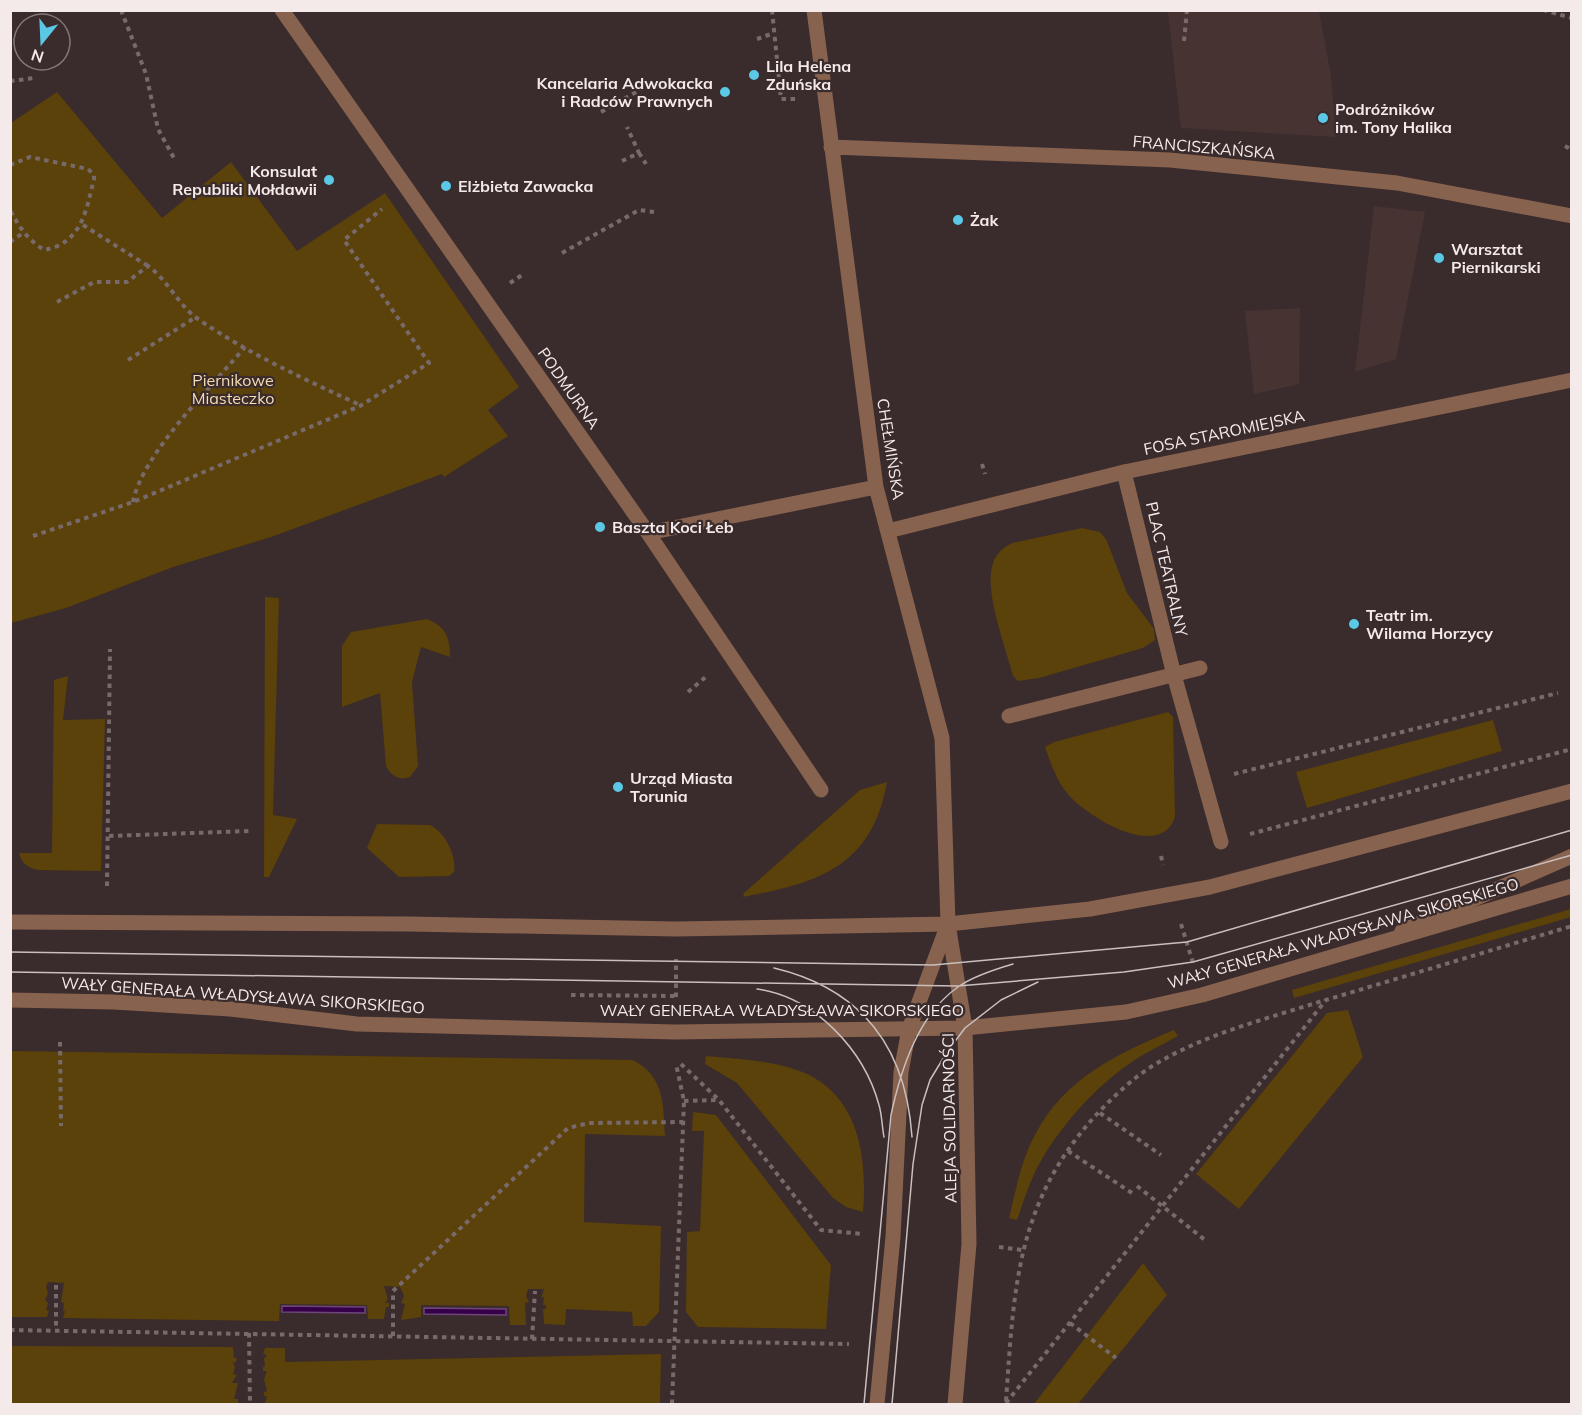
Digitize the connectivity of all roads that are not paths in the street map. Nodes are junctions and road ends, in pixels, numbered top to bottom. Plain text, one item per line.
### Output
1 (282, 10) edge
2 (814, 10) edge
3 (831, 147) junction
4 (1572, 216) edge
5 (1572, 380) edge
6 (1124, 472) junction
7 (876, 487) junction
8 (888, 531) junction
9 (648, 533) junction
10 (1200, 668) dead end
11 (1174, 675) junction
12 (1009, 716) dead end
13 (821, 790) dead end
14 (1572, 791) edge
15 (1221, 842) road end
16 (1572, 856) edge
17 (1572, 886) edge
18 (10, 922) edge
19 (948, 924) junction
20 (1372, 945) junction
21 (10, 1000) edge
22 (965, 1028) junction
23 (909, 1029) junction
24 (877, 1404) edge
25 (955, 1404) edge

1 - 9 street, PODMURNA
2 - 3 street, CHEŁMIŃSKA
3 - 4 street, FRANCISZKAŃSKA
3 - 7 street, CHEŁMIŃSKA
5 - 6 street, FOSA STAROMIEJSKA
6 - 8 street, FOSA STAROMIEJSKA
6 - 11 street, PLAC TEATRALNY
7 - 8 street, CHEŁMIŃSKA
7 - 9 street
8 - 19 street, CHEŁMIŃSKA
9 - 13 street, PODMURNA
10 - 11 street
11 - 12 street
11 - 15 street, PLAC TEATRALNY
14 - 19 street
16 - 20 street
17 - 20 street, WAŁY GENERAŁA WŁADYSŁAWA SIKORSKIEGO
18 - 19 street
19 - 22 street, ALEJA SOLIDARNOŚCI
19 - 23 street
20 - 22 street, WAŁY GENERAŁA WŁADYSŁAWA SIKORSKIEGO
21 - 23 street, WAŁY GENERAŁA WŁADYSŁAWA SIKORSKIEGO
22 - 23 street, WAŁY GENERAŁA WŁADYSŁAWA SIKORSKIEGO
22 - 25 street, ALEJA SOLIDARNOŚCI
23 - 24 street

